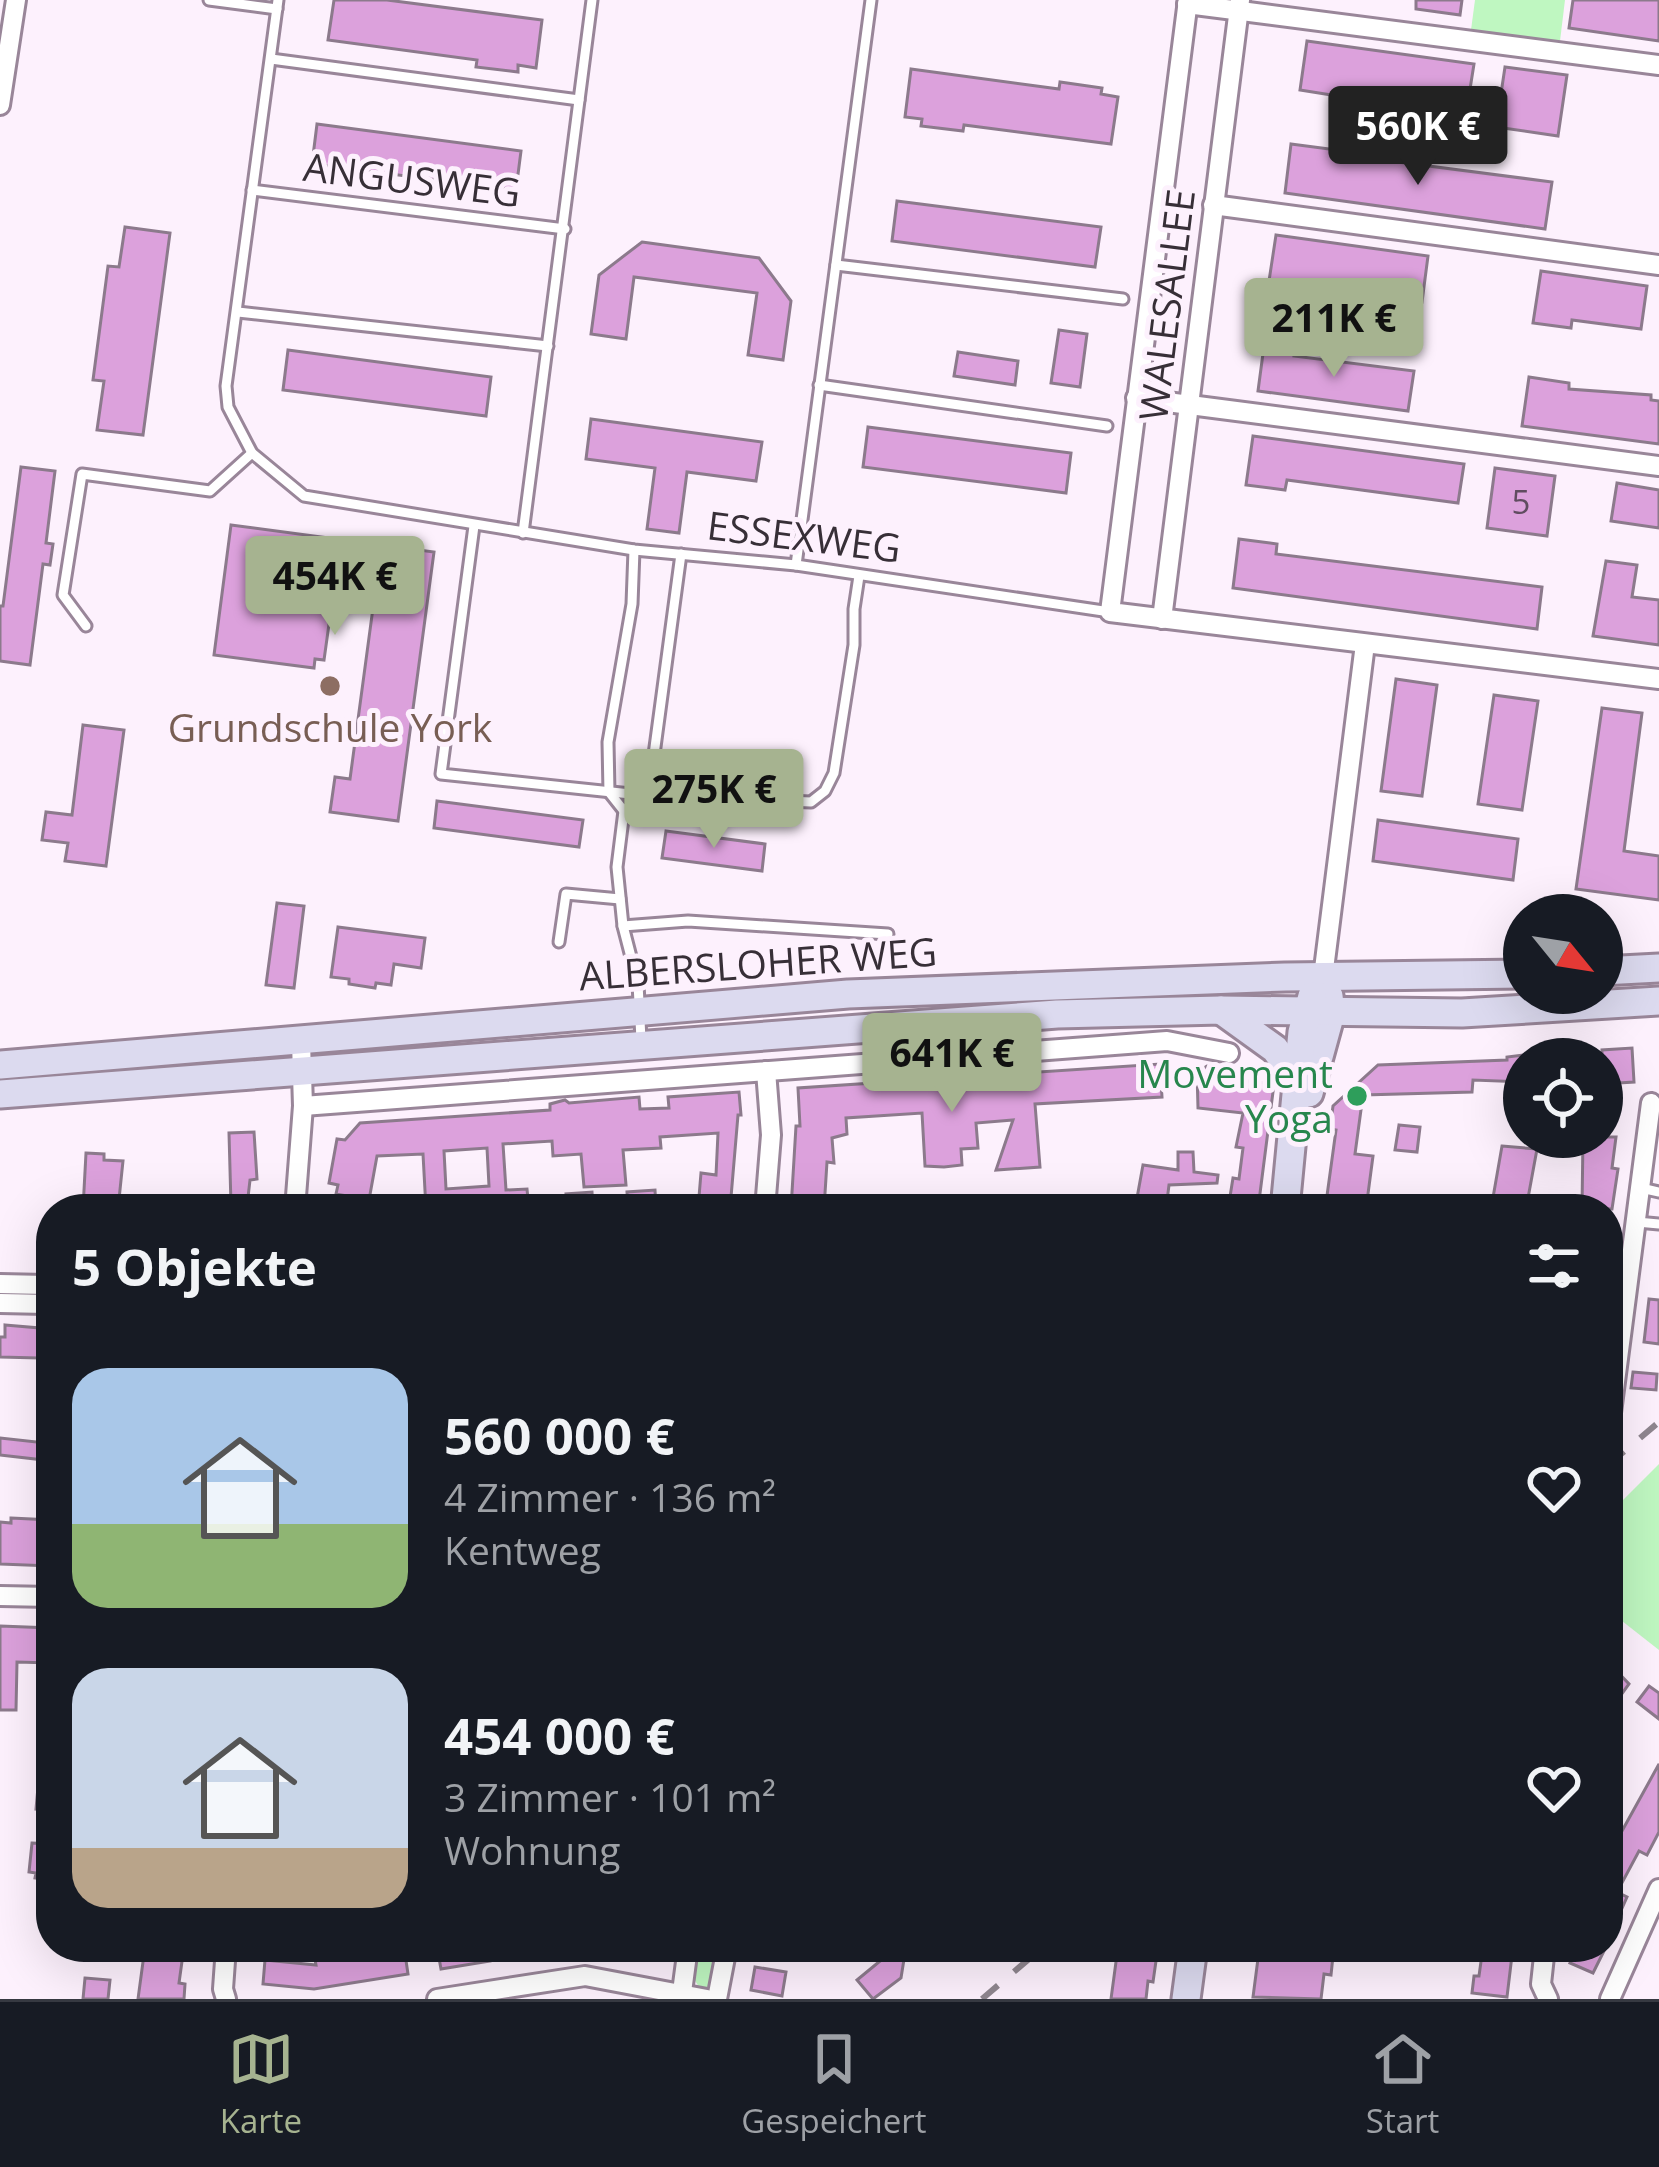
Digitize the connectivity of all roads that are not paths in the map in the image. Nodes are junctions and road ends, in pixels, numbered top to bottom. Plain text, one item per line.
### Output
1 (16, 0) edge
2 (208, 0) edge
3 (592, 0) edge
4 (871, 0) edge
5 (1188, 2) edge
6 (277, 4) edge
7 (1239, 5) edge
8 (271, 59) junction
9 (1659, 65) edge
10 (580, 100) junction
11 (0, 105) edge
12 (252, 190) junction
13 (1213, 205) junction
14 (565, 229) junction
15 (836, 265) junction
16 (1659, 265) edge
17 (1123, 299) dead end
18 (238, 312) junction
19 (548, 346) junction
20 (819, 386) junction
21 (1136, 398) junction
22 (1187, 404) junction
23 (1107, 426) dead end
24 (252, 453) junction
25 (1659, 466) edge
26 (474, 526) junction
27 (523, 532) junction
28 (634, 550) junction
29 (682, 554) junction
30 (796, 565) junction
31 (859, 576) junction
32 (1110, 613) junction
33 (1162, 619) junction
34 (86, 626) dead end
35 (1364, 644) junction
36 (1659, 679) edge
37 (608, 792) junction
38 (640, 795) junction
39 (624, 812) junction
40 (620, 899) junction
41 (623, 926) junction
42 (888, 934) dead end
43 (559, 942) dead end
44 (1659, 968) edge
45 (1623, 970) edge
46 (1503, 974) edge
47 (1323, 977) junction
48 (1659, 1001) edge
49 (1182, 1010) junction
50 (1221, 1010) junction
51 (640, 1011) junction
52 (1318, 1012) junction
53 (1167, 1041) junction
54 (302, 1042) junction
55 (642, 1043) junction
56 (1229, 1053) dead end
57 (0, 1065) edge
58 (766, 1071) junction
59 (302, 1072) junction
60 (1297, 1079) junction
61 (0, 1094) edge
62 (1651, 1103) dead end
63 (303, 1106) junction
64 (1292, 1155) junction
65 (1650, 1190) edge
66 (296, 1194) edge
67 (766, 1194) edge
68 (1287, 1194) edge
69 (1637, 1222) junction
70 (1659, 1224) edge
71 (0, 1284) edge
72 (36, 1285) edge
73 (0, 1303) edge
74 (36, 1304) edge
75 (1623, 1325) edge
76 (0, 1596) edge
77 (36, 1597) edge
78 (1659, 1889) edge
79 (225, 1962) edge
80 (686, 1962) edge
81 (724, 1962) edge
82 (1191, 1962) edge
83 (1543, 1962) edge
84 (682, 1992) junction
85 (226, 1999) edge
86 (437, 1999) edge
87 (707, 1999) edge
88 (717, 1999) edge
89 (1186, 1999) edge
90 (1547, 1999) edge
91 (1610, 1999) edge

1 - 11 street
2 - 6 lane
3 - 10 lane, ANGUSWEG
4 - 15 lane
5 - 7 street
5 - 21 street, WALESALLEE
6 - 8 lane
7 - 9 street
7 - 13 street, WALESALLEE
8 - 10 lane
8 - 12 lane
10 - 14 lane, ANGUSWEG
12 - 14 lane, ANGUSWEG
12 - 18 lane
13 - 16 street
13 - 22 street, WALESALLEE
14 - 19 lane, ANGUSWEG
15 - 17 lane
15 - 20 lane
18 - 19 lane
18 - 24 lane
19 - 27 lane, ANGUSWEG
20 - 23 lane
20 - 30 lane
21 - 22 street
21 - 32 street, WALESALLEE
22 - 25 street
22 - 33 street, WALESALLEE
24 - 26 lane, ESSEXWEG
24 - 34 lane
26 - 27 lane, ESSEXWEG
26 - 37 lane
27 - 28 lane, ESSEXWEG
28 - 29 lane, ESSEXWEG
28 - 37 lane
29 - 30 lane, ESSEXWEG
29 - 38 lane
30 - 31 lane, ESSEXWEG
31 - 32 lane, ESSEXWEG
31 - 38 lane
32 - 33 street, ESSEXWEG
33 - 35 street, ESSEXWEG
35 - 36 street, ESSEXWEG
35 - 47 street
37 - 38 lane
37 - 39 lane
38 - 39 lane
39 - 40 lane
40 - 41 lane
40 - 43 lane
41 - 42 lane
41 - 51 lane
44 - 45 main road
46 - 47 main road, ALBERSLOHER WEG
47 - 51 main road, ALBERSLOHER WEG
47 - 52 main road
48 - 52 main road, ALBERSLOHER WEG
49 - 50 main road, ALBERSLOHER WEG
49 - 53 street
49 - 55 main road, ALBERSLOHER WEG
50 - 52 main road, ALBERSLOHER WEG
50 - 60 main road
51 - 54 main road, ALBERSLOHER WEG
51 - 55 lane
52 - 60 main road
52 - 64 main road
53 - 56 street
53 - 58 street
54 - 57 main road, ALBERSLOHER WEG
54 - 59 street
55 - 59 main road, ALBERSLOHER WEG
58 - 63 street
58 - 67 street
59 - 61 main road, ALBERSLOHER WEG
59 - 63 street
60 - 64 main road
62 - 65 street
63 - 66 street
64 - 68 main road
65 - 69 street
69 - 70 lane
69 - 75 street
71 - 72 street
73 - 74 street
76 - 77 street
78 - 91 street
79 - 85 street
80 - 84 street
81 - 88 street
82 - 89 main road
83 - 90 street
84 - 86 street
84 - 87 street

